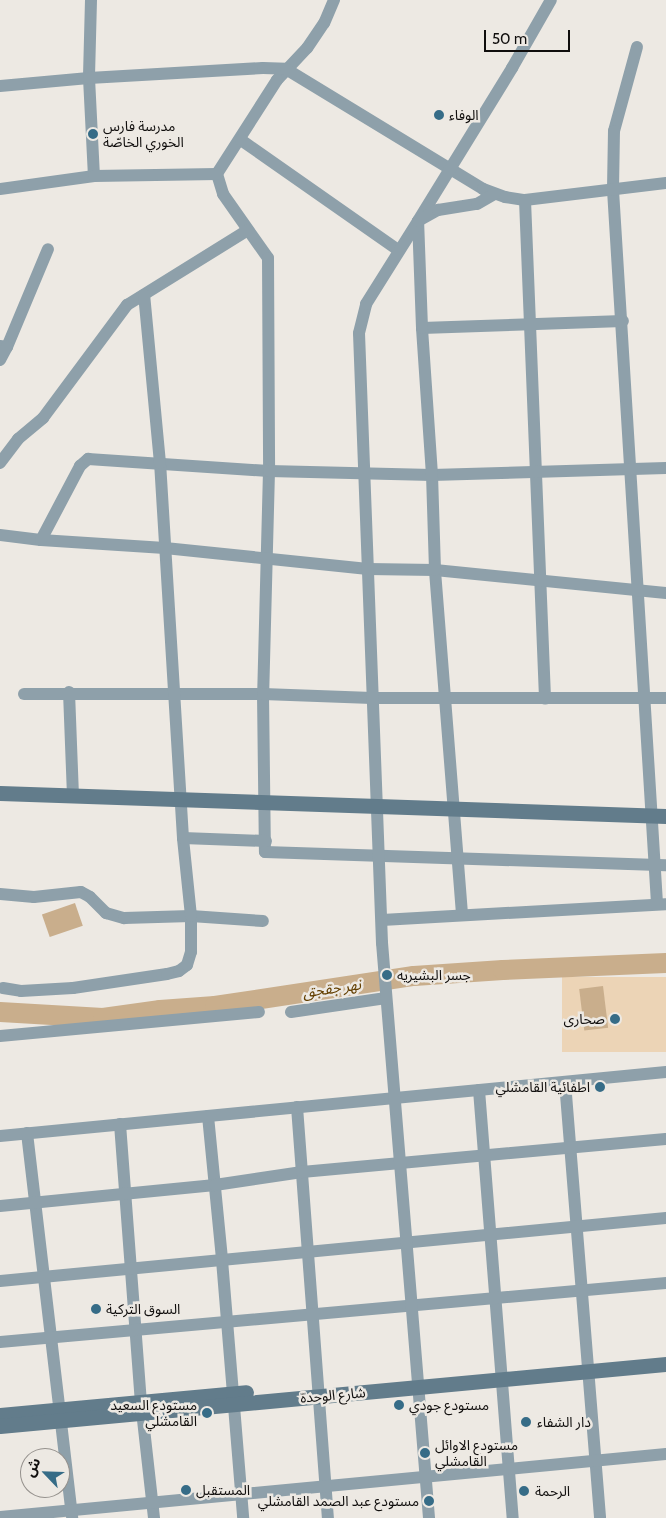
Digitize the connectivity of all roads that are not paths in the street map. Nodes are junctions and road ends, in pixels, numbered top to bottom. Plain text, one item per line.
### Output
1 (90, 0) edge
2 (334, 0) edge
3 (551, 0) edge
4 (637, 47) dead end
5 (286, 69) junction
6 (89, 78) junction
7 (0, 86) edge
8 (241, 140) junction
9 (450, 168) junction
10 (217, 174) junction
11 (94, 176) junction
12 (666, 183) edge
13 (0, 189) edge
14 (613, 190) junction
15 (494, 194) junction
16 (526, 200) junction
17 (418, 221) junction
18 (248, 230) junction
19 (48, 249) dead end
20 (398, 250) junction
21 (144, 295) junction
22 (623, 321) junction
23 (530, 325) junction
24 (422, 328) junction
25 (4, 346) edge
26 (0, 360) edge
27 (0, 463) edge
28 (160, 463) junction
29 (630, 468) junction
30 (666, 468) edge
31 (269, 470) junction
32 (537, 471) junction
33 (364, 474) junction
34 (432, 476) junction
35 (0, 535) edge
36 (41, 540) junction
37 (165, 548) junction
38 (266, 558) junction
39 (368, 569) junction
40 (435, 570) junction
41 (540, 581) junction
42 (638, 591) junction
43 (666, 593) edge
44 (69, 692) junction
45 (24, 694) dead end
46 (263, 694) junction
47 (173, 696) junction
48 (445, 697) junction
49 (372, 698) junction
50 (666, 698) edge
51 (545, 699) junction
52 (644, 699) junction
53 (0, 793) edge
54 (73, 794) junction
55 (181, 798) junction
56 (266, 802) junction
57 (376, 807) junction
58 (454, 810) junction
59 (659, 816) edge
60 (183, 838) junction
61 (266, 841) junction
62 (378, 857) junction
63 (458, 858) junction
64 (661, 865) edge
65 (0, 894) edge
66 (662, 904) edge
67 (462, 914) junction
68 (191, 916) junction
69 (382, 920) junction
70 (263, 921) dead end
71 (4, 988) dead end
72 (385, 992) junction
73 (259, 1012) dead end
74 (291, 1012) dead end
75 (0, 1036) edge
76 (666, 1072) edge
77 (565, 1082) junction
78 (479, 1090) junction
79 (394, 1098) junction
80 (297, 1107) junction
81 (208, 1116) junction
82 (120, 1124) junction
83 (27, 1133) junction
84 (0, 1136) edge
85 (666, 1139) edge
86 (572, 1148) junction
87 (485, 1156) junction
88 (400, 1163) junction
89 (302, 1172) junction
90 (215, 1185) junction
91 (125, 1193) junction
92 (35, 1202) junction
93 (0, 1206) edge
94 (666, 1218) edge
95 (578, 1226) junction
96 (491, 1234) junction
97 (406, 1242) junction
98 (308, 1252) junction
99 (222, 1260) junction
100 (131, 1268) junction
101 (44, 1276) junction
102 (0, 1281) edge
103 (666, 1282) edge
104 (583, 1290) junction
105 (496, 1298) junction
106 (412, 1305) junction
107 (312, 1314) junction
108 (227, 1322) junction
109 (135, 1330) junction
110 (51, 1338) junction
111 (0, 1342) edge
112 (666, 1354) edge
113 (666, 1364) edge
114 (589, 1366) junction
115 (502, 1374) junction
116 (418, 1382) junction
117 (318, 1391) junction
118 (233, 1399) junction
119 (142, 1407) junction
120 (0, 1415) edge
121 (60, 1415) junction
122 (0, 1426) edge
123 (666, 1454) edge
124 (596, 1461) junction
125 (509, 1469) junction
126 (426, 1477) junction
127 (326, 1486) junction
128 (241, 1494) junction
129 (152, 1503) junction
130 (71, 1514) edge
131 (0, 1517) edge
132 (154, 1518) edge
133 (243, 1518) edge
134 (328, 1518) edge
135 (430, 1518) edge
136 (513, 1518) edge
137 (600, 1518) edge

1 - 6 street
2 - 5 street
3 - 9 street
4 - 14 street
5 - 6 street
5 - 8 street
5 - 9 street
6 - 7 street
6 - 11 street
8 - 10 street
8 - 20 street
9 - 15 street
9 - 17 street
10 - 11 street
10 - 18 street
11 - 13 street
12 - 14 street
14 - 16 street
14 - 22 street
15 - 16 street
15 - 17 street
16 - 23 street
17 - 20 street
17 - 24 street
18 - 21 street
18 - 31 street
19 - 25 street
20 - 33 street
21 - 27 street
21 - 28 street
22 - 23 street
22 - 29 street
23 - 24 street
23 - 32 street
24 - 34 street
25 - 26 street
28 - 31 street
28 - 36 street
28 - 37 street
29 - 30 street
29 - 32 street
29 - 42 street
31 - 33 street
31 - 38 street
32 - 34 street
32 - 41 street
33 - 34 street
33 - 39 street
34 - 40 street
35 - 36 street
36 - 37 street
37 - 38 street
37 - 47 street
38 - 39 street
38 - 46 street
39 - 40 street
39 - 49 street
40 - 41 street
40 - 48 street
41 - 42 street
41 - 51 street
42 - 43 street
42 - 52 street
44 - 45 street
44 - 47 street
44 - 54 street
46 - 47 street
46 - 49 street
46 - 56 street
47 - 55 street
48 - 49 street
48 - 51 street
48 - 58 street
49 - 57 street
50 - 52 street
51 - 52 street
52 - 59 street
53 - 54 street
54 - 55 street
55 - 56 street
55 - 60 street
56 - 57 street
56 - 61 street
57 - 58 street
57 - 62 street
58 - 59 street
58 - 63 street
59 - 64 street
60 - 61 street
60 - 68 street
61 - 62 street
62 - 63 street
62 - 69 street
63 - 64 street
63 - 67 street
64 - 66 street
65 - 68 street
66 - 67 street
67 - 69 street
68 - 70 street
68 - 71 street
69 - 72 street
72 - 74 street
72 - 79 street
73 - 75 street
76 - 77 street
77 - 78 street
77 - 86 street
78 - 79 street
78 - 87 street
79 - 80 street
79 - 88 street
80 - 81 street
80 - 89 street
81 - 82 street
81 - 90 street
82 - 83 street
82 - 91 street
83 - 84 street
83 - 92 street
85 - 86 street
86 - 87 street
86 - 95 street
87 - 88 street
87 - 96 street
88 - 89 street
88 - 97 street
89 - 90 street
89 - 98 street
90 - 91 street
90 - 99 street
91 - 92 street
91 - 100 street
92 - 93 street
92 - 101 street
94 - 95 street
95 - 96 street
95 - 104 street
96 - 97 street
96 - 105 street
97 - 98 street
97 - 106 street
98 - 99 street
98 - 107 street
99 - 100 street
99 - 108 street
100 - 101 street
100 - 109 street
101 - 102 street
101 - 110 street
103 - 104 street
104 - 105 street
104 - 114 street
105 - 106 street
105 - 115 street
106 - 107 street
106 - 116 street
107 - 108 street
107 - 117 street
108 - 109 street
108 - 118 street
109 - 110 street
109 - 119 street
110 - 111 street
110 - 121 street
112 - 114 street, شارع الوحدة
113 - 114 street, شارع الوحدة
114 - 115 street, شارع الوحدة
114 - 124 street
115 - 116 street, شارع الوحدة
115 - 125 street
116 - 117 street, شارع الوحدة
116 - 126 street
117 - 118 street, شارع الوحدة
117 - 127 street
118 - 119 street, شارع الوحدة
118 - 128 street
119 - 121 street, شارع الوحدة
119 - 129 street
120 - 121 street, شارع الوحدة
121 - 122 street, شارع الوحدة
121 - 130 street
123 - 124 street
124 - 125 street
124 - 137 street
125 - 126 street
125 - 136 street
126 - 127 street
126 - 135 street
127 - 128 street
127 - 134 street
128 - 129 street
128 - 133 street
129 - 130 street
129 - 132 street
130 - 131 street

